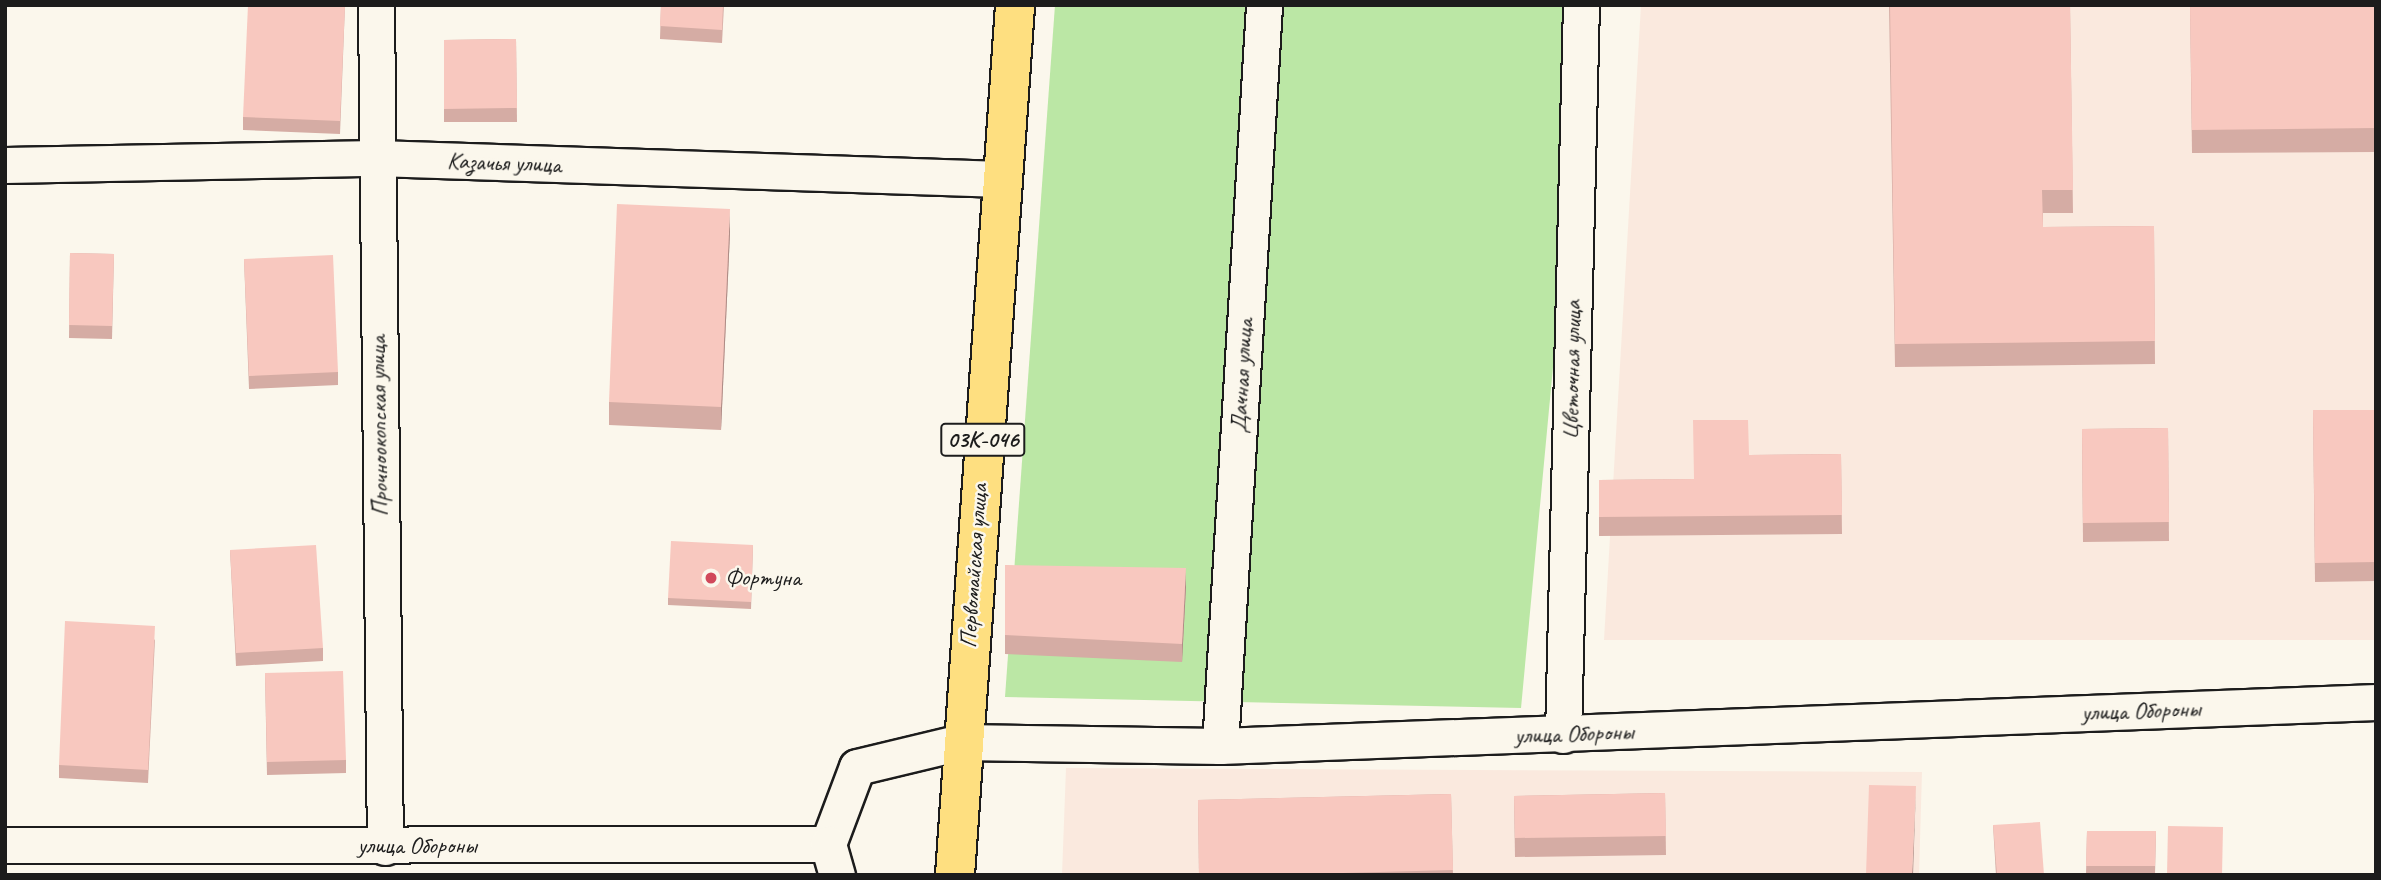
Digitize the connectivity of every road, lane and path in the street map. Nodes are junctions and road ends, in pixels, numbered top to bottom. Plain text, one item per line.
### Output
1 (376, 5) edge
2 (1014, 5) edge
3 (1265, 5) edge
4 (1581, 5) edge
5 (376, 158) junction
6 (5, 165) edge
7 (1002, 180) junction
8 (2376, 702) edge
9 (1563, 735) junction
10 (961, 742) junction
11 (1220, 746) junction
12 (5, 845) edge
13 (385, 847) junction
14 (833, 859) edge
15 (954, 875) edge

1 - 5 street, Прочноокопская улица
2 - 7 main road, Первомайская улица / 03К-046
3 - 11 street, Дачная улица
4 - 9 street, Цветочная улица
5 - 6 street, Казачья улица
5 - 7 street, Казачья улица
5 - 13 street, Прочноокопская улица
7 - 10 main road, Первомайская улица / 03К-046
8 - 9 street, улица Обороны
9 - 11 street, улица Обороны
10 - 11 street, улица Обороны
10 - 14 street, улица Обороны
10 - 15 main road, Первомайская улица / 03К-046
12 - 13 street, улица Обороны
13 - 14 street, улица Обороны

